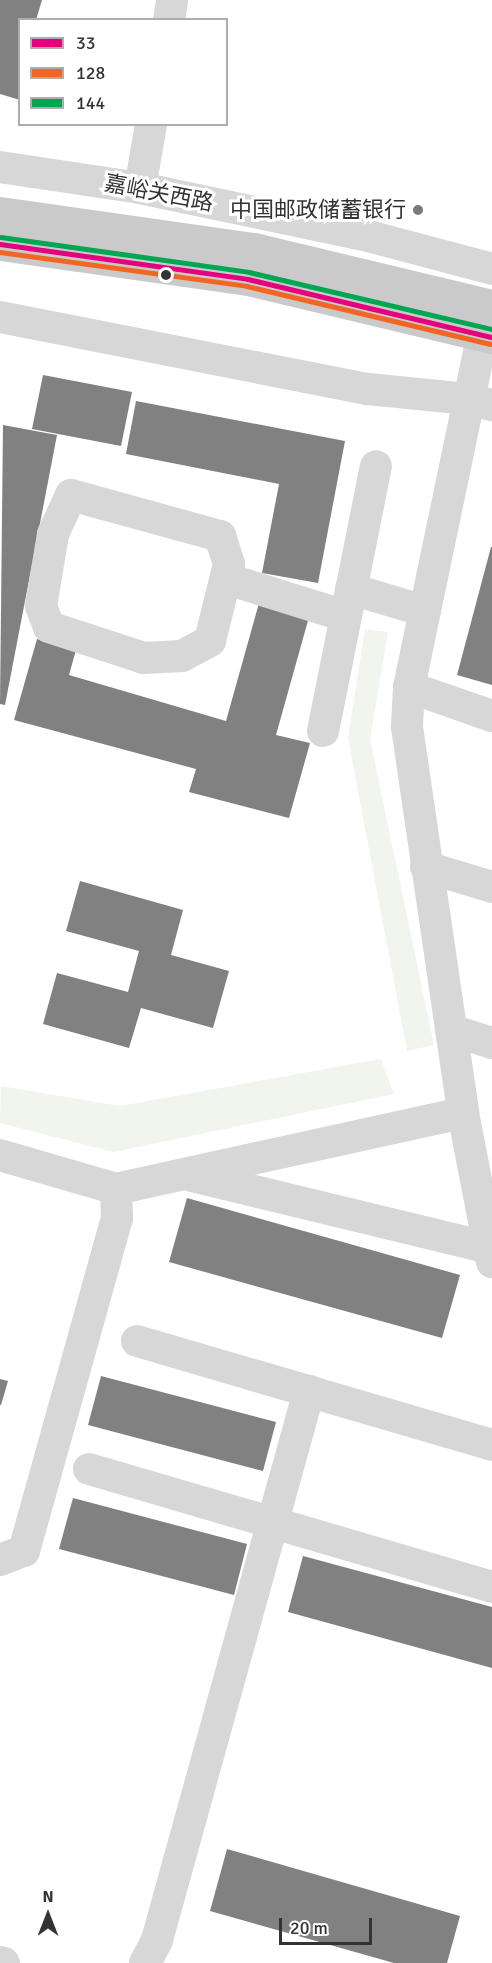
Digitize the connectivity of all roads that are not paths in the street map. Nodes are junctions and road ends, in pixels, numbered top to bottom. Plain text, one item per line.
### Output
1 (172, 0) edge
2 (169, 18) edge
3 (151, 126) edge
4 (0, 167) edge
5 (140, 188) junction
6 (0, 213) edge
7 (0, 244) edge
8 (492, 269) edge
9 (0, 317) edge
10 (489, 317) edge
11 (480, 402) edge
12 (376, 466) dead end
13 (227, 579) junction
14 (348, 603) junction
15 (425, 611) junction
16 (409, 687) junction
17 (492, 716) edge
18 (323, 731) dead end
19 (426, 867) junction
20 (492, 887) edge
21 (451, 1030) junction
22 (492, 1043) edge
23 (463, 1113) junction
24 (0, 1155) edge
25 (185, 1174) junction
26 (116, 1189) junction
27 (489, 1238) edge
28 (137, 1341) dead end
29 (309, 1391) junction
30 (492, 1445) edge
31 (89, 1469) dead end
32 (273, 1523) junction
33 (0, 1560) edge
34 (492, 1587) edge
35 (145, 1963) edge

1 - 2 street
3 - 5 street
4 - 5 street, 嘉峪关西路
5 - 8 street, 嘉峪关西路
6 - 10 main road, 嘉峪关西路
7 - 10 main road
9 - 11 street
10 - 11 street
11 - 15 street
12 - 14 street
13 - 13 street
13 - 14 street
14 - 15 street
14 - 18 street
15 - 16 street
16 - 17 street
16 - 19 street
19 - 20 street
19 - 21 street
21 - 22 street
21 - 23 street
23 - 25 street
23 - 27 street
24 - 26 street
25 - 26 street
25 - 27 street
26 - 33 street
28 - 29 street
29 - 30 street
29 - 32 street
31 - 32 street
32 - 34 street
32 - 35 street

